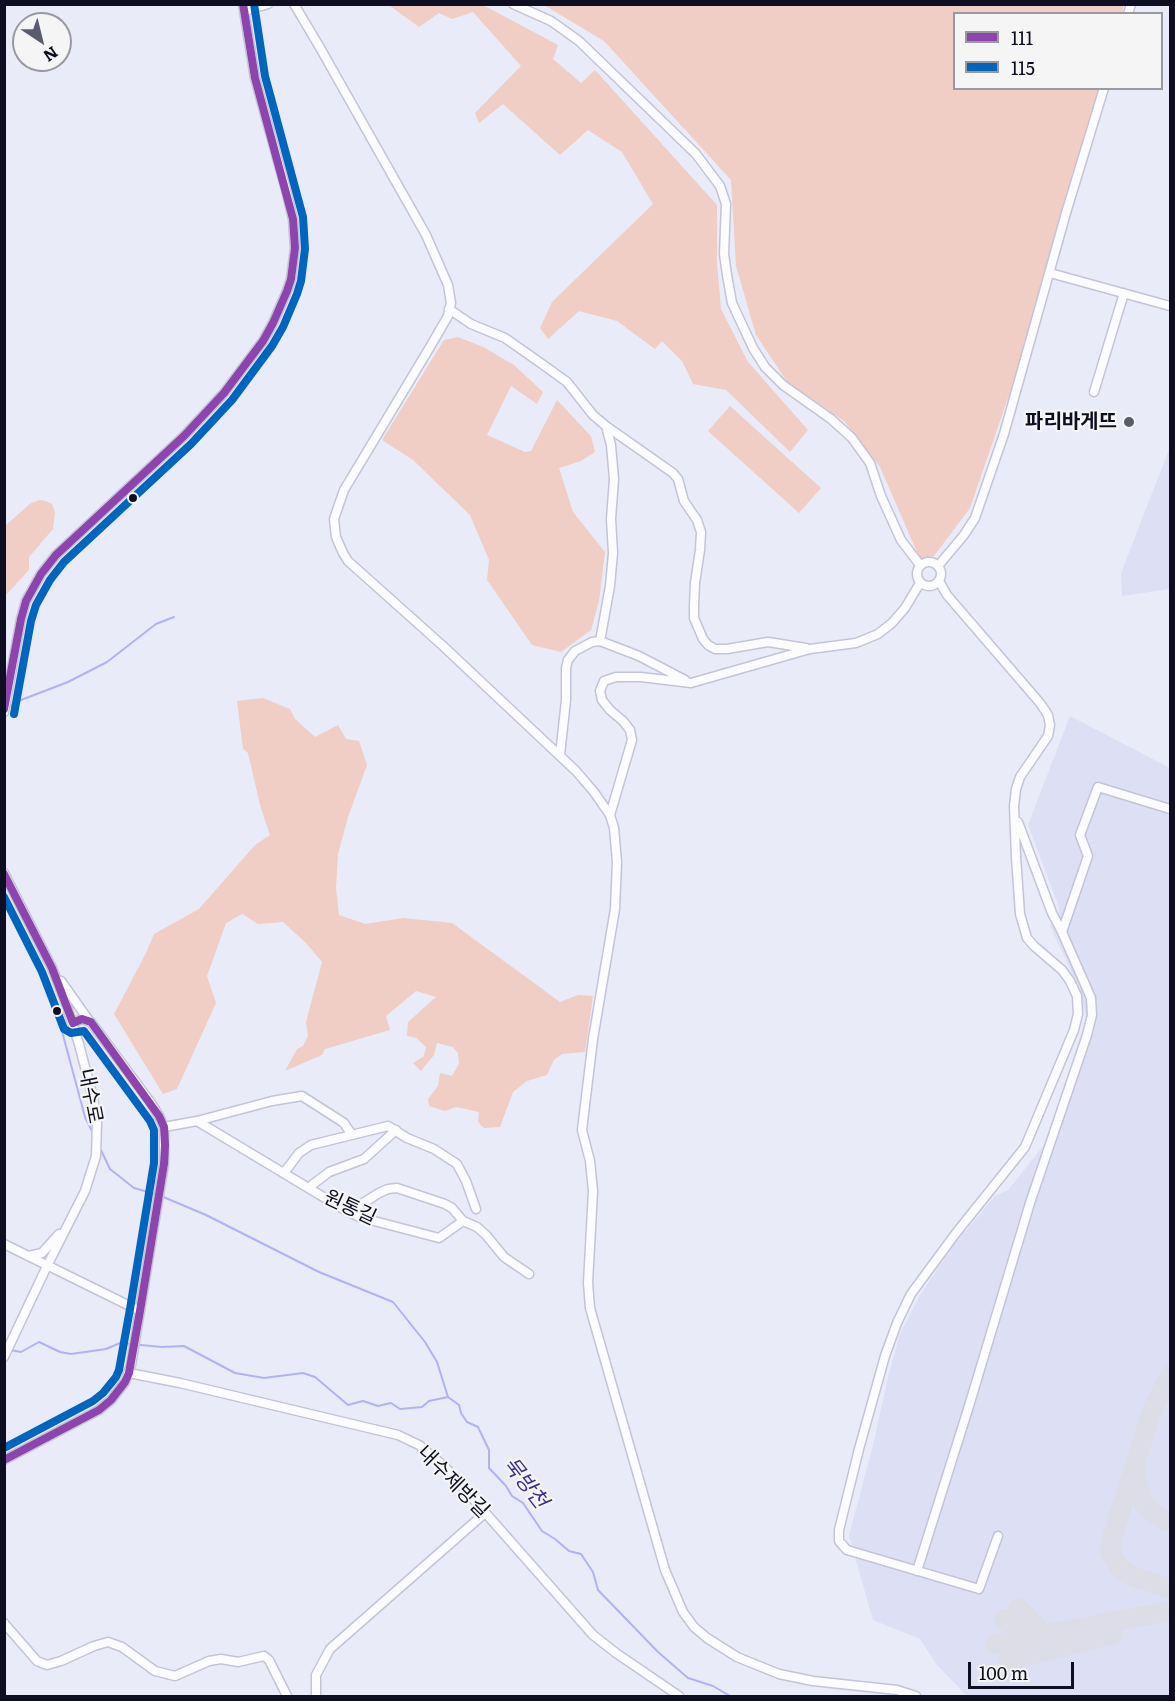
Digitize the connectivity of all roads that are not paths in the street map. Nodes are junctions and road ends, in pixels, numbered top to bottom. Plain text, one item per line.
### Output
1 (268, 4) edge
2 (294, 4) edge
3 (513, 4) edge
4 (244, 8) edge
5 (1103, 90) edge
6 (1050, 273) junction
7 (1124, 293) junction
8 (1170, 306) edge
9 (449, 309) junction
10 (1094, 392) dead end
11 (606, 426) junction
12 (920, 565) junction
13 (938, 566) junction
14 (939, 582) junction
15 (920, 583) junction
16 (600, 641) junction
17 (810, 649) junction
18 (691, 683) junction
19 (5, 708) edge
20 (560, 755) junction
21 (1170, 808) edge
22 (610, 815) junction
23 (1015, 816) junction
24 (4, 873) edge
25 (1062, 932) junction
26 (52, 968) junction
27 (91, 1022) junction
28 (73, 1023) junction
29 (197, 1121) junction
30 (164, 1127) junction
31 (396, 1130) junction
32 (352, 1135) junction
33 (284, 1173) junction
34 (310, 1189) junction
35 (476, 1209) dead end
36 (349, 1212) junction
37 (71, 1219) junction
38 (463, 1221) junction
39 (4, 1244) edge
40 (27, 1256) junction
41 (46, 1266) junction
42 (529, 1274) dead end
43 (140, 1313) junction
44 (4, 1357) edge
45 (130, 1369) junction
46 (4, 1460) edge
47 (485, 1513) junction
48 (998, 1536) dead end
49 (917, 1571) junction
50 (4, 1623) edge
51 (287, 1696) edge
52 (316, 1696) edge
53 (679, 1696) edge
54 (916, 1696) edge

1 - 4 street
2 - 9 street
3 - 12 street
4 - 19 street
5 - 6 street
6 - 7 street
6 - 13 street
7 - 8 street
7 - 10 street
9 - 11 street
9 - 20 street
11 - 16 street
11 - 17 street
12 - 13 street
12 - 15 street
13 - 14 street
14 - 15 street
14 - 23 street
15 - 17 street
16 - 18 street
16 - 20 street
17 - 18 street
18 - 22 street
20 - 22 street
21 - 25 street
22 - 54 street
23 - 25 street
23 - 49 street
24 - 26 street, 내수로
25 - 49 street
26 - 27 street
26 - 28 street, 내수로
27 - 28 street
27 - 30 street
28 - 37 street, 내수로
29 - 30 street
29 - 32 street
29 - 33 street, 원통길
30 - 43 street
31 - 32 street
31 - 34 street
31 - 35 street
32 - 33 street
33 - 34 street, 원통길
34 - 36 street, 원통길
36 - 38 street, 원통길
36 - 38 street
37 - 40 street
37 - 41 street, 내수로
38 - 42 street
39 - 40 street
40 - 41 street
41 - 43 street
41 - 44 street, 내수로
43 - 45 street
45 - 46 street
45 - 47 street, 내수제방길
47 - 52 street
47 - 53 street, 내수제방길
48 - 49 street
50 - 51 street

